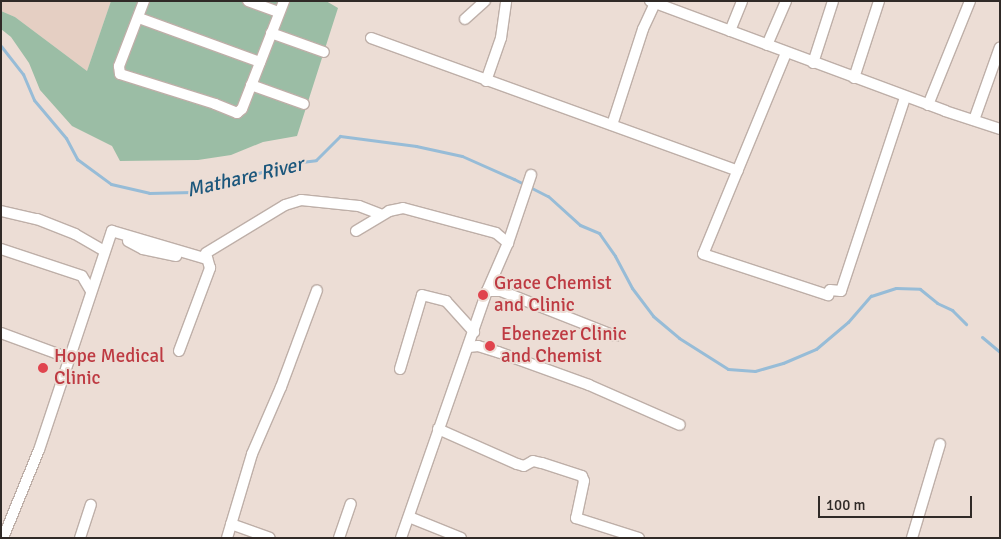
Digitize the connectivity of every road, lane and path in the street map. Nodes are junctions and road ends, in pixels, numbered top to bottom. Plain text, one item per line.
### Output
1 (144, 1) edge
2 (248, 1) edge
3 (284, 1) edge
4 (485, 1) edge
5 (506, 1) edge
6 (742, 1) edge
7 (786, 1) edge
8 (833, 1) edge
9 (879, 1) edge
10 (970, 1) edge
11 (652, 2) edge
12 (279, 12) junction
13 (139, 18) junction
14 (465, 19) dead end
15 (730, 31) junction
16 (271, 33) junction
17 (371, 38) dead end
18 (767, 45) junction
19 (1000, 47) edge
20 (324, 52) dead end
21 (786, 53) junction
22 (260, 62) junction
23 (813, 62) junction
24 (854, 78) junction
25 (486, 81) junction
26 (251, 85) junction
27 (905, 97) junction
28 (304, 104) dead end
29 (928, 105) junction
30 (974, 120) junction
31 (612, 125) junction
32 (1000, 129) edge
33 (738, 172) junction
34 (530, 177) dead end
35 (1, 211) edge
36 (380, 214) dead end
37 (356, 231) dead end
38 (125, 240) dead end
39 (508, 243) junction
40 (1, 249) edge
41 (105, 251) junction
42 (206, 256) junction
43 (316, 290) dead end
44 (91, 291) junction
45 (487, 291) junction
46 (474, 332) junction
47 (1, 333) edge
48 (615, 336) dead end
49 (468, 347) junction
50 (178, 351) dead end
51 (69, 358) junction
52 (400, 369) dead end
53 (680, 425) dead end
54 (438, 429) junction
55 (940, 444) dead end
56 (351, 504) dead end
57 (91, 505) dead end
58 (409, 517) junction
59 (231, 524) junction
60 (3, 538) edge
61 (80, 538) edge
62 (227, 538) edge
63 (270, 538) edge
64 (339, 538) edge
65 (402, 538) edge
66 (461, 538) edge
67 (639, 538) edge
68 (912, 538) edge

1 - 13 street
2 - 12 street
3 - 12 street
4 - 14 street
5 - 25 street
6 - 15 street
7 - 18 street
8 - 23 street
9 - 24 street
10 - 29 street
11 - 15 street
11 - 31 street
12 - 16 street
13 - 22 street
13 - 26 street
15 - 18 street
16 - 20 street
16 - 22 street
17 - 25 street
18 - 21 street
19 - 30 street
21 - 23 street
21 - 33 street
22 - 26 street
23 - 24 street
24 - 27 street
25 - 31 street
26 - 28 street
27 - 29 street
27 - 33 street
29 - 30 street
30 - 32 street
31 - 33 street
34 - 39 street
35 - 41 street
36 - 42 street
37 - 39 street
38 - 42 street
39 - 45 street
40 - 44 street
41 - 42 street
41 - 44 street
42 - 50 street
43 - 59 street
44 - 51 street
45 - 46 street
45 - 48 street
46 - 49 street
46 - 52 street
47 - 51 street
49 - 53 street
49 - 54 street
51 - 60 street
54 - 58 street
54 - 67 street
55 - 68 street
56 - 64 street
57 - 61 street
58 - 65 street
58 - 66 street
59 - 62 street
59 - 63 street

